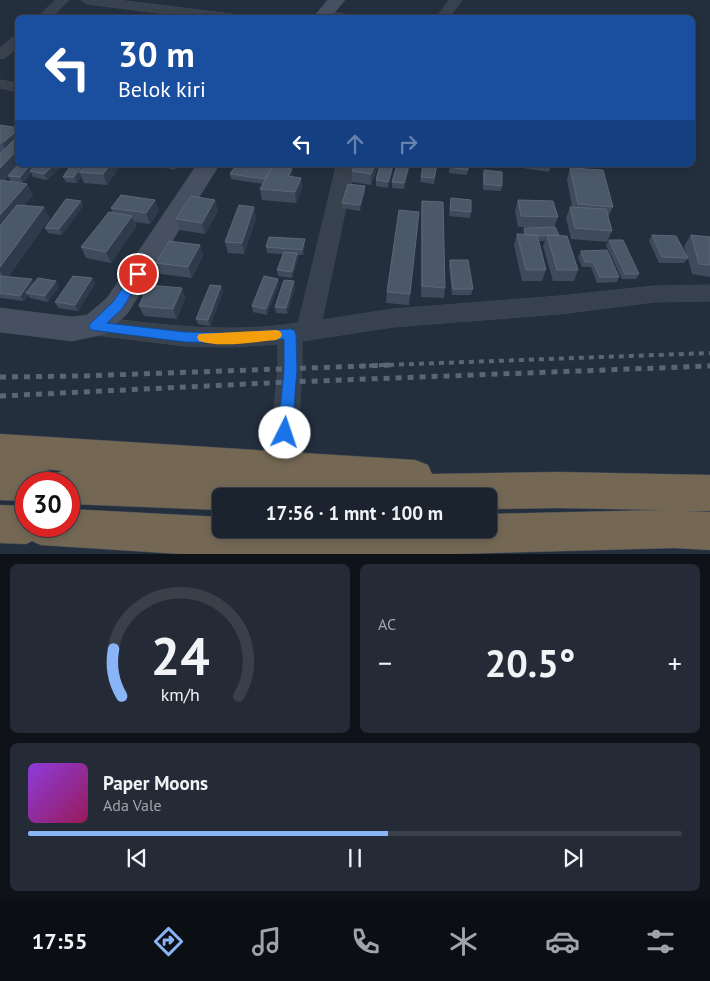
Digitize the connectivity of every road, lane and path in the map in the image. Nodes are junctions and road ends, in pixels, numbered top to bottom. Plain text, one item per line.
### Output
1 (63, 0) edge
2 (87, 0) edge
3 (337, 0) edge
4 (456, 0) edge
5 (46, 15) edge
6 (208, 15) edge
7 (324, 15) edge
8 (444, 15) edge
9 (15, 42) edge
10 (0, 55) edge
11 (0, 84) edge
12 (15, 87) edge
13 (207, 167) edge
14 (345, 167) edge
15 (710, 293) edge
16 (0, 320) edge
17 (95, 326) junction
18 (299, 332) junction
19 (0, 450) edge
20 (282, 467) junction
21 (0, 482) edge
22 (15, 483) edge
23 (80, 487) edge
24 (558, 490) junction
25 (710, 493) edge
26 (0, 524) edge
27 (15, 525) edge
28 (80, 528) edge
29 (710, 531) edge
30 (497, 534) edge
31 (212, 536) edge
32 (243, 538) edge
33 (314, 538) edge
34 (464, 538) edge
35 (387, 554) edge

1 - 5 street
2 - 6 street
3 - 7 street
4 - 8 street
9 - 10 street
11 - 12 street
13 - 17 street
14 - 18 street
15 - 18 street
16 - 17 street
17 - 18 street
18 - 20 street
19 - 20 highway
20 - 24 highway
21 - 22 highway
23 - 24 highway
24 - 25 highway
26 - 27 highway
28 - 31 highway
29 - 30 highway
32 - 33 highway
34 - 35 highway

